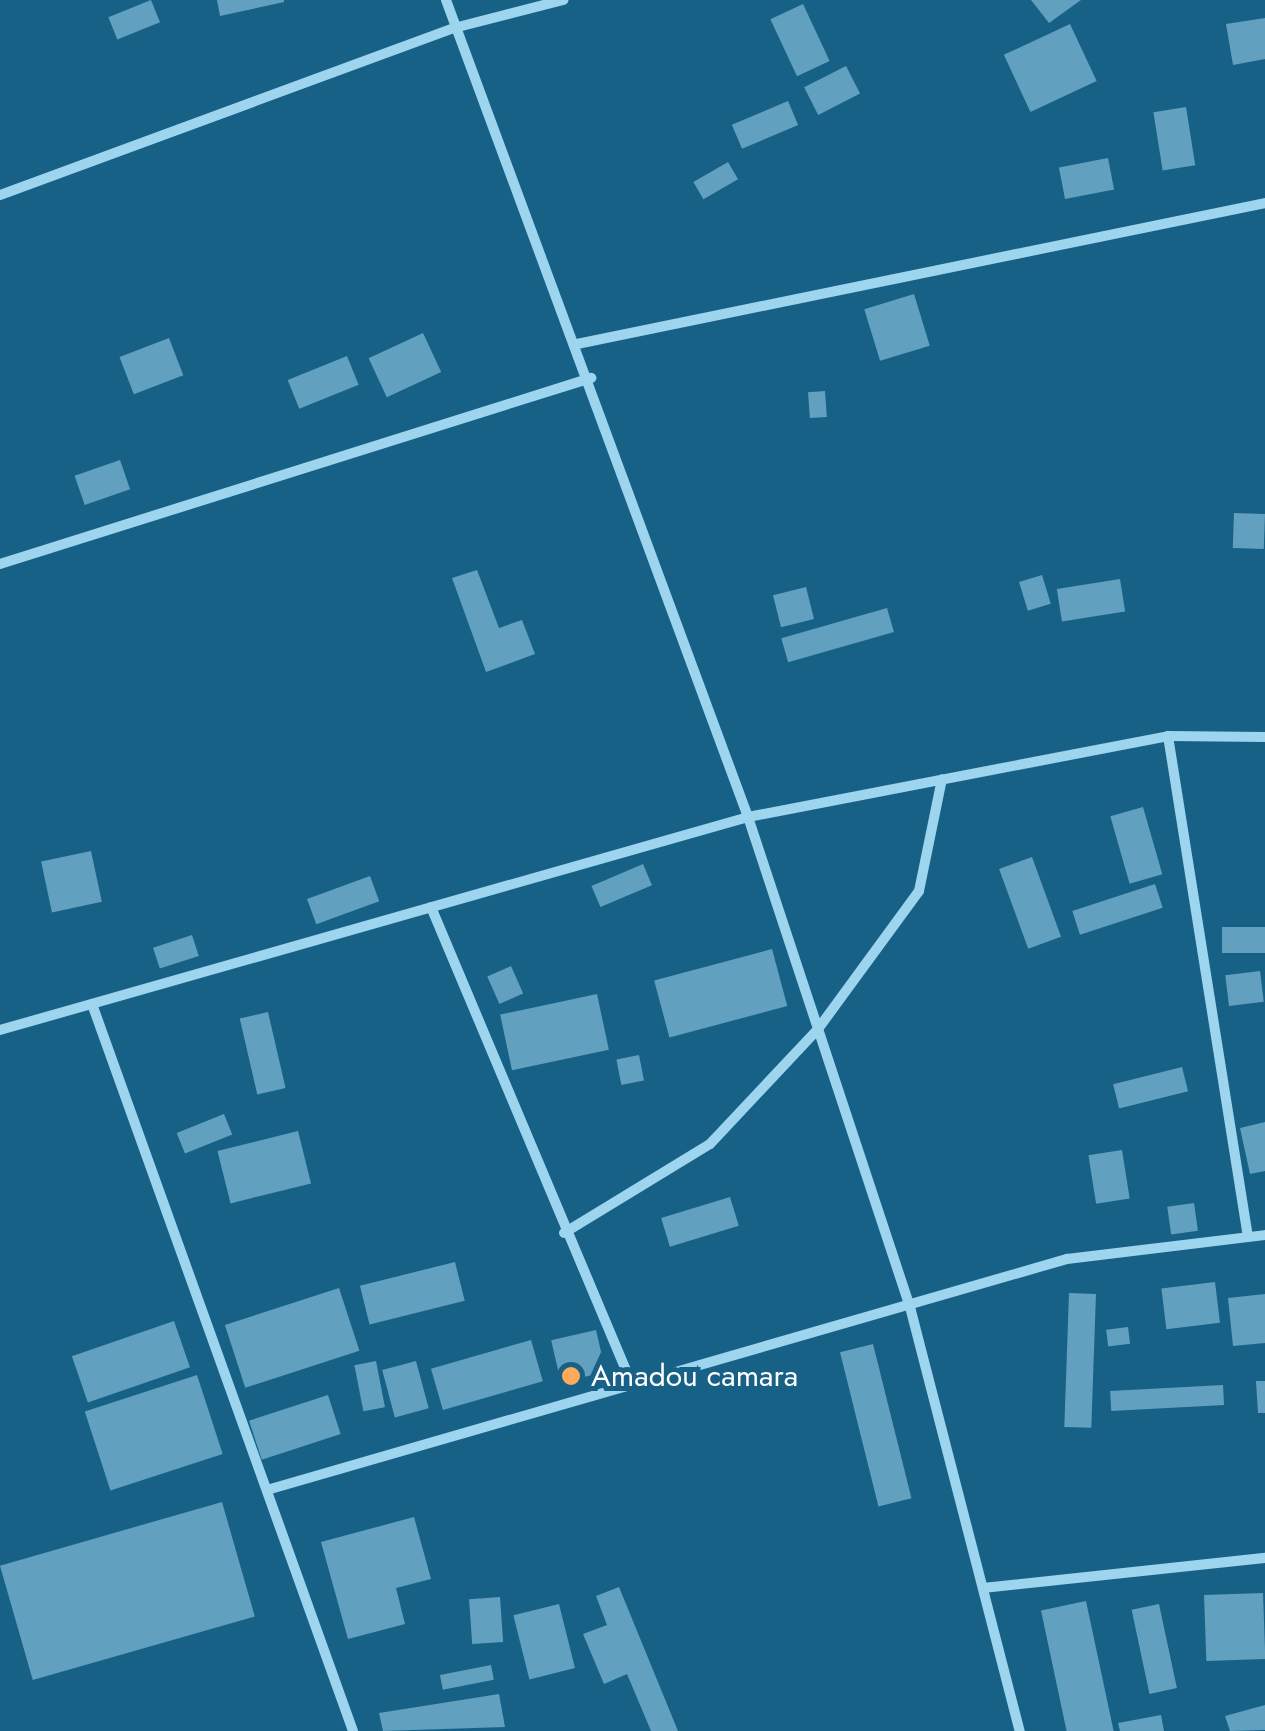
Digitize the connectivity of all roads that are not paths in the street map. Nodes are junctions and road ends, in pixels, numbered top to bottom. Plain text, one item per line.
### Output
1 (446, 0) edge
2 (563, 0) edge
3 (454, 28) junction
4 (0, 196) edge
5 (1265, 203) edge
6 (577, 344) junction
7 (591, 378) junction
8 (0, 564) edge
9 (1168, 736) junction
10 (1265, 737) edge
11 (942, 780) junction
12 (748, 817) junction
13 (431, 907) junction
14 (92, 1004) junction
15 (818, 1029) junction
16 (0, 1030) edge
17 (564, 1233) junction
18 (1265, 1235) edge
19 (1248, 1238) junction
20 (910, 1307) junction
21 (631, 1382) junction
22 (267, 1490) junction
23 (1265, 1558) edge
24 (983, 1588) junction
25 (353, 1731) edge
26 (1020, 1731) edge

1 - 3 street
2 - 3 street
3 - 4 street
3 - 6 street
5 - 6 street
6 - 7 street
7 - 8 street
7 - 12 street
9 - 10 street
9 - 11 street
9 - 19 street
11 - 12 street
11 - 15 street
12 - 13 street
12 - 15 street
13 - 14 street
13 - 17 street
14 - 16 street
14 - 22 street
15 - 17 street
15 - 20 street
17 - 21 street
18 - 19 street
19 - 20 street
20 - 21 street
20 - 24 street
21 - 22 street
22 - 25 street
23 - 24 street
24 - 26 street

